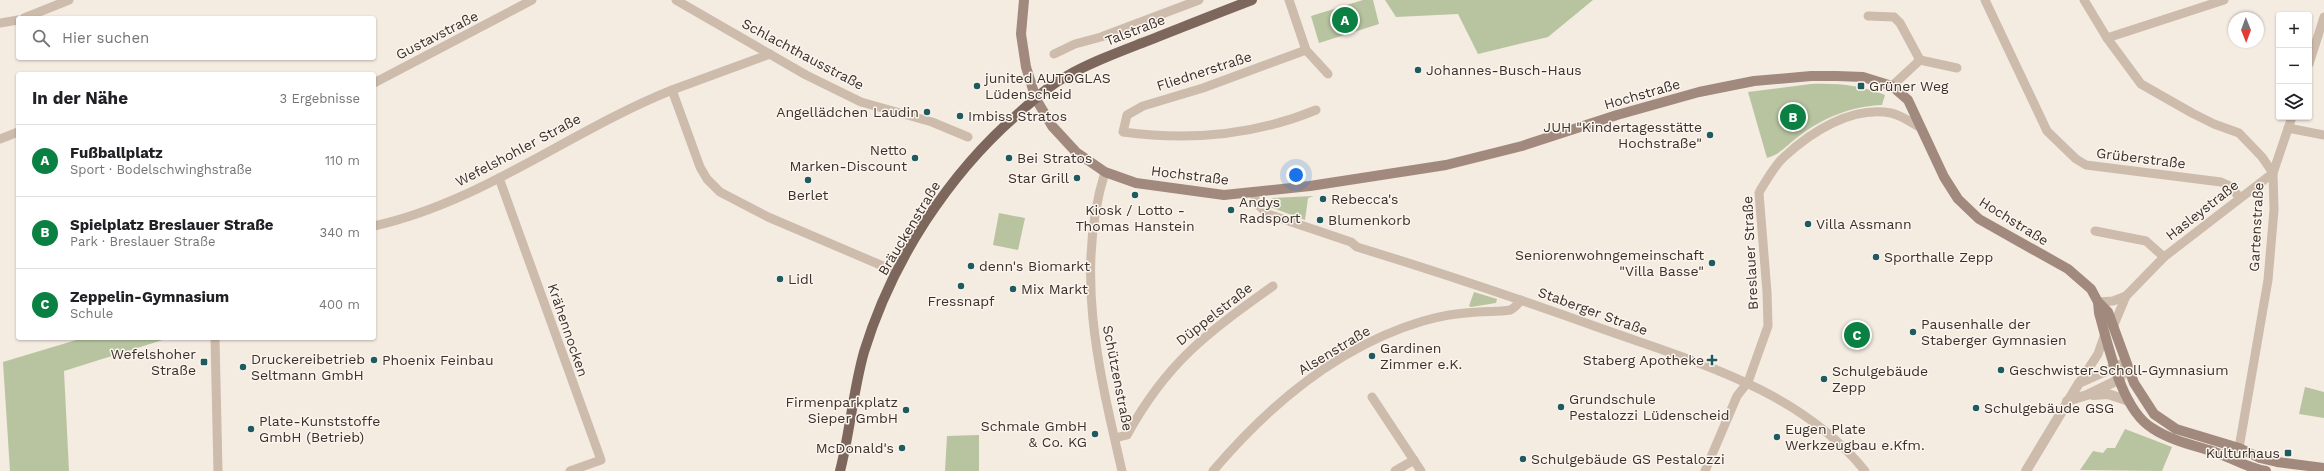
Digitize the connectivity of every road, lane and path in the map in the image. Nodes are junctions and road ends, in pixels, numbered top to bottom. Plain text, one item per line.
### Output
1 (69, 0) edge
2 (532, 0) edge
3 (676, 0) edge
4 (1024, 0) edge
5 (1199, 0) edge
6 (1252, 0) edge
7 (1288, 0) edge
8 (1985, 0) edge
9 (2084, 0) edge
10 (2224, 0) edge
11 (29, 16) edge
12 (1868, 16) dead end
13 (2324, 17) edge
14 (16, 20) edge
15 (0, 23) edge
16 (2107, 38) junction
17 (1306, 50) junction
18 (770, 54) junction
19 (1054, 54) dead end
20 (2312, 55) edge
21 (1920, 60) junction
22 (1957, 68) dead end
23 (1328, 74) dead end
24 (376, 82) edge
25 (1892, 86) junction
26 (672, 90) junction
27 (1036, 99) junction
28 (1316, 110) dead end
29 (2291, 120) edge
30 (1921, 128) junction
31 (2288, 128) junction
32 (16, 133) edge
33 (2324, 135) edge
34 (968, 137) dead end
35 (1, 138) edge
36 (1105, 172) junction
37 (2273, 173) junction
38 (499, 178) junction
39 (1253, 193) junction
40 (2240, 198) junction
41 (376, 226) edge
42 (2095, 231) dead end
43 (2164, 257) junction
44 (897, 272) junction
45 (1273, 286) dead end
46 (2126, 296) junction
47 (1521, 300) junction
48 (2098, 302) junction
49 (2109, 331) junction
50 (215, 340) edge
51 (2126, 362) junction
52 (2116, 368) junction
53 (2120, 380) junction
54 (1748, 382) junction
55 (2079, 383) junction
56 (2087, 395) junction
57 (1372, 397) dead end
58 (2068, 401) junction
59 (2129, 401) junction
60 (1115, 438) junction
61 (2239, 448) junction
62 (1414, 460) junction
63 (2324, 468) edge
64 (218, 471) edge
65 (570, 471) edge
66 (840, 471) edge
67 (1122, 471) edge
68 (1213, 471) edge
69 (1395, 471) edge
70 (1421, 471) edge
71 (1705, 471) edge
72 (1865, 471) edge
73 (2026, 471) edge
74 (2266, 471) edge

1 - 11 street
2 - 24 street, Gustavstraße
3 - 18 street, Schlachthausstraße
4 - 27 main road, Hochstraße
5 - 19 street, Talstraße
6 - 27 main road, Talstraße
7 - 17 street
8 - 40 street, Grüberstraße
9 - 16 street, Gartenstraße
10 - 16 street
12 - 21 street
13 - 20 street
14 - 15 street
16 - 37 street, Gartenstraße
17 - 23 street
17 - 28 street, Fliednerstraße
18 - 26 street, Wefelshohler Straße
18 - 34 street, Schlachthausstraße
21 - 22 street
21 - 25 street
25 - 30 main road, Hochstraße
25 - 39 main road, Hochstraße
26 - 38 street, Wefelshohler Straße
26 - 44 street
27 - 36 main road, Hochstraße
27 - 44 main road, Bräuckenstraße
29 - 31 street
30 - 48 main road, Hochstraße
30 - 54 street, Breslauer Straße
31 - 33 street
31 - 37 street
32 - 35 street
36 - 39 main road, Hochstraße
36 - 60 street, Schützenstraße
37 - 40 street, Hasleystraße
37 - 61 street, Gartenstraße
38 - 41 street, Wefelshohler Straße
38 - 65 street, Krähennocken
39 - 47 street, Staberger Straße
40 - 43 street, Hasleystraße
42 - 43 street
43 - 46 street, Hasleystraße
44 - 66 main road, Bräuckenstraße
45 - 60 street, Düppelstraße
46 - 48 street, Hasleystraße
46 - 49 street, Hasleystraße
47 - 54 street, Staberger Straße
47 - 68 street, Alsenstraße
48 - 49 main road, Hochstraße
49 - 51 main road
49 - 52 main road
49 - 55 street
50 - 64 street
51 - 52 street
51 - 53 street
51 - 61 main road
52 - 53 main road
52 - 55 street
53 - 56 street
53 - 59 main road
54 - 71 street, Breslauer Straße
54 - 72 street, Staberger Straße
55 - 58 street
56 - 58 street
56 - 59 street
57 - 62 street
58 - 73 street
59 - 74 main road
60 - 67 street, Schützenstraße
61 - 63 main road
62 - 69 street
62 - 70 street

